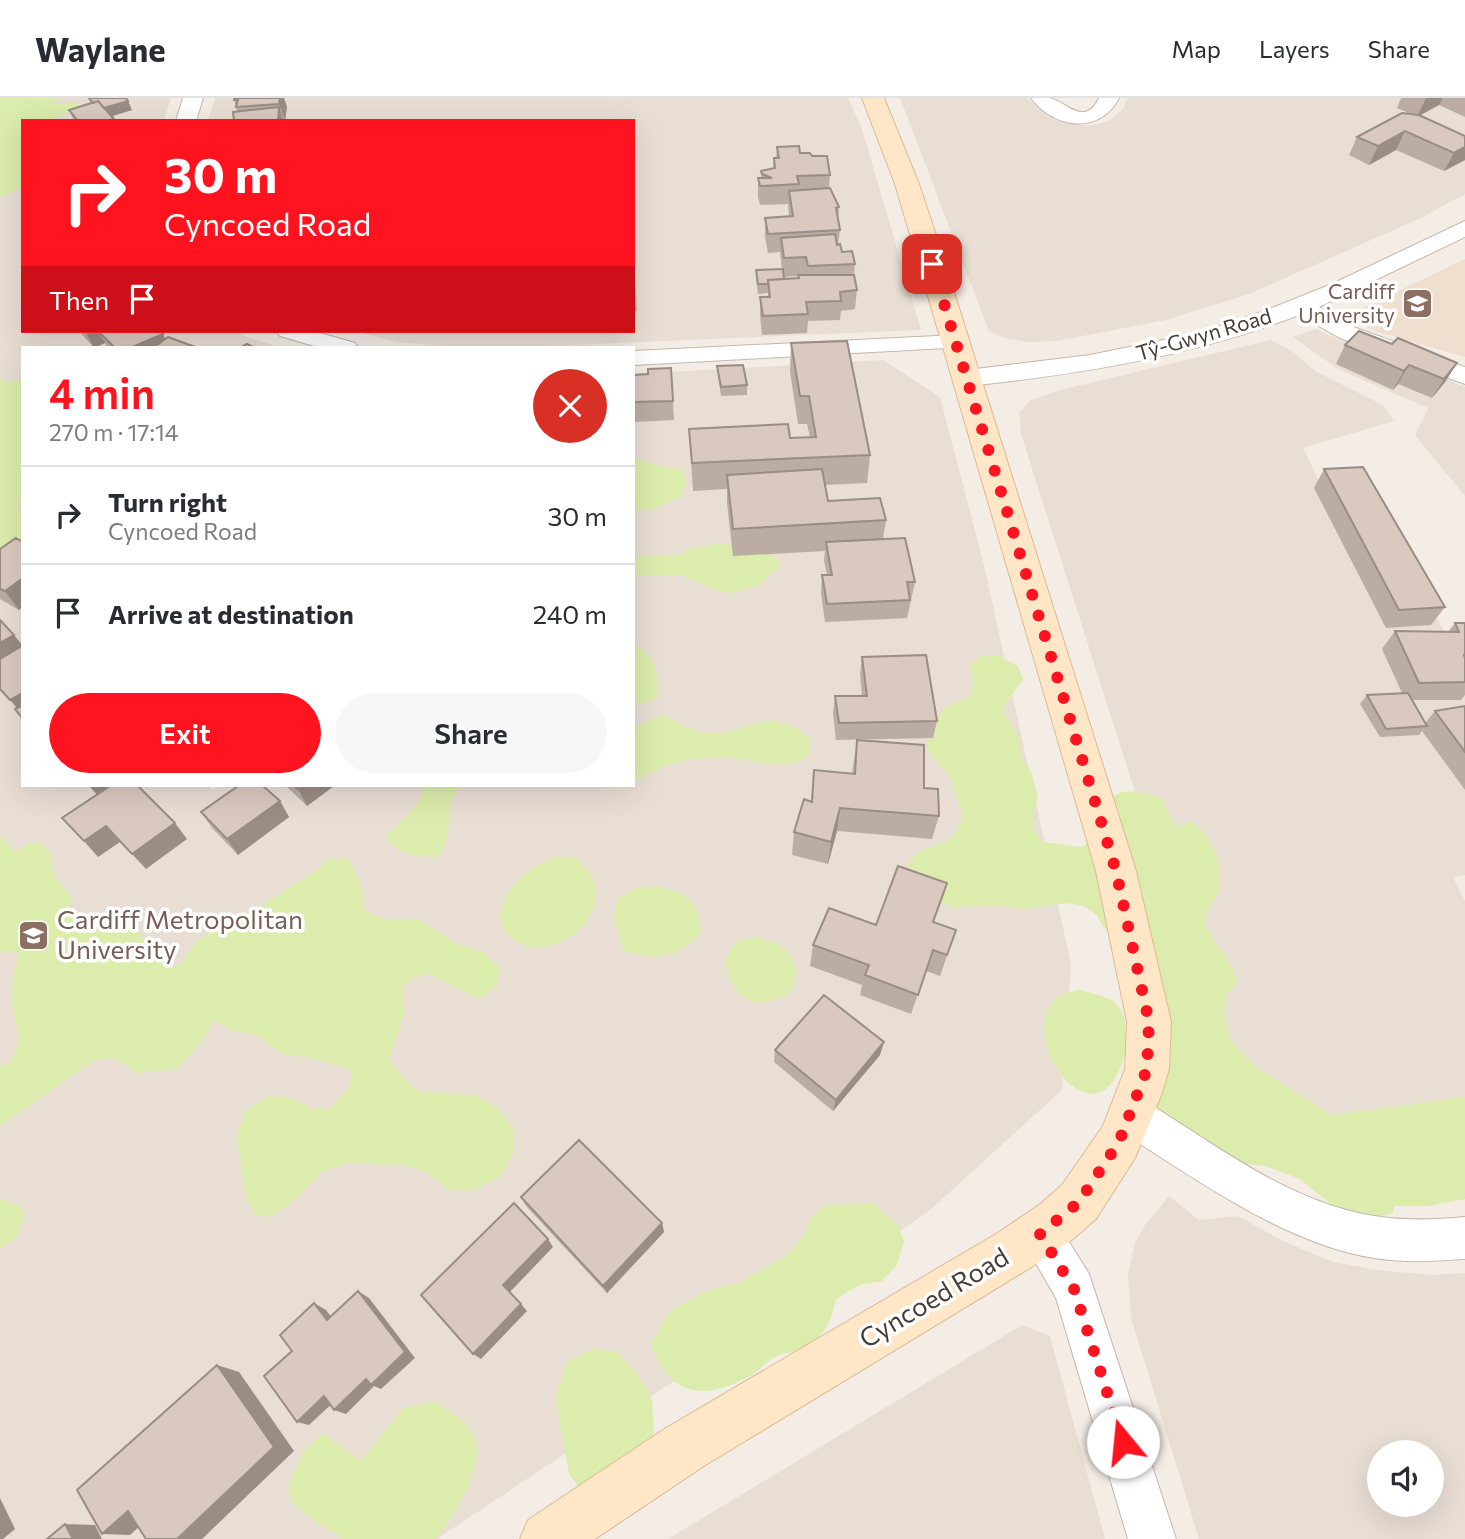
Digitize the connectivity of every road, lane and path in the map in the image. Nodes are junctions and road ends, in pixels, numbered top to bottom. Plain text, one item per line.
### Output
1 (193, 98) edge
2 (873, 98) edge
3 (1041, 98) edge
4 (1109, 98) edge
5 (187, 119) edge
6 (1465, 228) edge
7 (1299, 305) junction
8 (295, 333) edge
9 (339, 346) edge
10 (635, 358) edge
11 (962, 360) junction
12 (1465, 376) edge
13 (1131, 1115) junction
14 (1040, 1234) junction
15 (1465, 1238) edge
16 (547, 1539) edge
17 (1152, 1539) edge

1 - 5 street
2 - 11 street, Cyncoed Road
3 - 4 street
6 - 7 street, Tŷ-Gwyn Road
7 - 11 street, Tŷ-Gwyn Road
7 - 12 street
8 - 9 street
10 - 11 street, Tŷ-Gwyn Road
11 - 13 street, Cyncoed Road
13 - 14 street, Cyncoed Road
13 - 15 street
14 - 16 street, Cyncoed Road
14 - 17 street

